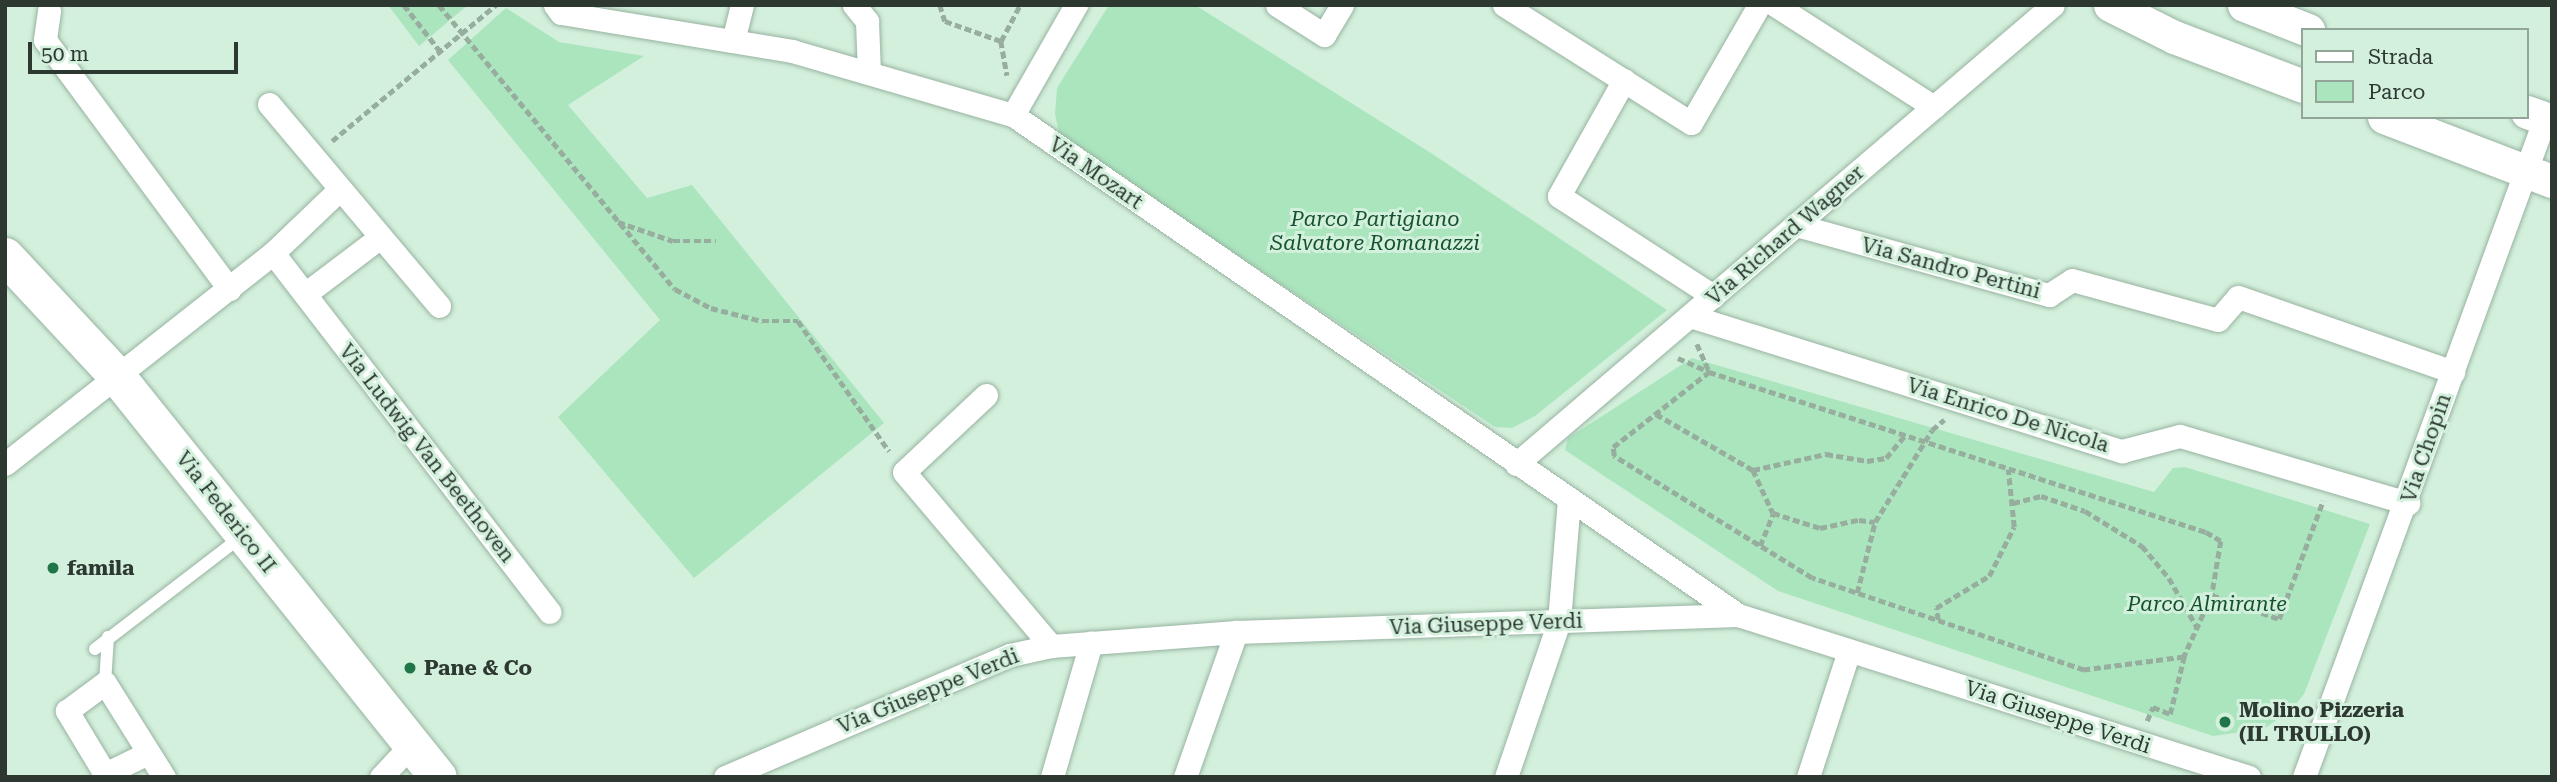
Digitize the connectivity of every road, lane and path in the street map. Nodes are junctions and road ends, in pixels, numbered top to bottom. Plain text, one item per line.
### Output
1 (404, 5) edge
2 (439, 5) edge
3 (496, 5) edge
4 (555, 5) edge
5 (742, 5) edge
6 (854, 5) edge
7 (940, 5) edge
8 (1020, 5) edge
9 (1076, 5) edge
10 (1276, 5) edge
11 (1342, 5) edge
12 (1504, 5) edge
13 (1759, 5) edge
14 (1775, 5) edge
15 (2053, 5) edge
16 (2110, 5) edge
17 (2244, 5) edge
18 (49, 11) dead end
19 (2303, 28) edge
20 (462, 34) junction
21 (733, 41) junction
22 (440, 51) junction
23 (870, 73) junction
24 (1624, 80) junction
25 (2302, 86) edge
26 (269, 104) dead end
27 (1934, 107) junction
28 (1013, 115) junction
29 (2541, 117) edge
30 (2389, 119) edge
31 (312, 157) junction
32 (2539, 176) edge
33 (339, 190) junction
34 (617, 222) junction
35 (1796, 225) junction
36 (379, 238) junction
37 (716, 241) dead end
38 (272, 253) junction
39 (5, 256) edge
40 (229, 289) junction
41 (305, 294) junction
42 (1713, 296) junction
43 (439, 306) dead end
44 (1690, 316) junction
45 (2453, 372) junction
46 (115, 374) junction
47 (986, 395) dead end
48 (1656, 414) junction
49 (1906, 435) junction
50 (1927, 442) junction
51 (5, 464) edge
52 (1516, 464) junction
53 (2008, 468) junction
54 (1753, 470) junction
55 (904, 472) junction
56 (2330, 481) junction
57 (1569, 500) junction
58 (2013, 503) junction
59 (2408, 503) junction
60 (1773, 513) junction
61 (1875, 522) junction
62 (244, 534) junction
63 (1760, 546) junction
64 (1857, 593) junction
65 (2212, 595) junction
66 (550, 612) dead end
67 (1738, 615) junction
68 (1938, 620) junction
69 (1559, 621) junction
70 (2197, 628) junction
71 (1236, 632) junction
72 (108, 637) junction
73 (1091, 643) junction
74 (1051, 646) junction
75 (95, 649) dead end
76 (1849, 651) junction
77 (2184, 657) junction
78 (104, 683) junction
79 (2140, 742) junction
80 (411, 745) junction
81 (148, 753) junction
82 (2204, 770) edge
83 (164, 777) edge
84 (381, 777) edge
85 (438, 777) edge
86 (725, 777) edge
87 (1052, 777) edge
88 (1185, 777) edge
89 (1506, 777) edge
90 (1808, 777) edge
91 (2249, 777) edge
92 (2304, 777) edge

1 - 22 path
2 - 20 path
3 - 20 path
4 - 21 street, Via Mozart
5 - 21 street
6 - 23 street
7 - 8 path
9 - 28 street
10 - 11 street
12 - 24 street
13 - 24 street
14 - 27 street
15 - 27 street, Via Richard Wagner
16 - 25 main road
17 - 19 main road
18 - 40 street
20 - 22 path
20 - 34 path
21 - 23 street, Via Mozart
22 - 31 path
23 - 28 street, Via Mozart
24 - 42 street
26 - 31 street
27 - 35 street, Via Richard Wagner
28 - 52 street, Via Mozart
29 - 32 street, Via Chopin
30 - 32 main road
31 - 33 street
32 - 45 street, Via Chopin
33 - 36 street
33 - 38 street
34 - 37 path
34 - 55 path
35 - 42 street, Via Richard Wagner
35 - 45 street, Via Sandro Pertini
36 - 41 street
36 - 43 street
38 - 40 street
38 - 41 street, Via Ludwig Van Beethoven
39 - 46 main road, Via Federico II
40 - 46 street
41 - 66 street, Via Ludwig Van Beethoven
42 - 44 street, Via Richard Wagner
44 - 52 street, Via Richard Wagner
44 - 56 street, Via Enrico De Nicola
45 - 59 street, Via Chopin
46 - 51 street
46 - 62 main road, Via Federico II
47 - 55 street
48 - 49 path
48 - 54 path
48 - 63 path
49 - 50 path
49 - 54 path
50 - 53 path
50 - 61 path
52 - 57 street, Via Mozart
53 - 58 path
53 - 65 path
54 - 60 path
55 - 74 street
56 - 59 street, Via Enrico De Nicola
56 - 65 path
57 - 67 street, Via Mozart
57 - 69 street
58 - 68 path
58 - 70 path
59 - 92 street, Via Chopin
60 - 61 path
60 - 63 path
61 - 64 path
62 - 72 lane
62 - 80 main road, Via Federico II
63 - 64 path
64 - 68 path
65 - 70 path
67 - 69 street, Via Giuseppe Verdi
67 - 76 street, Via Giuseppe Verdi
68 - 77 path
69 - 71 street, Via Giuseppe Verdi
69 - 89 street
70 - 77 path
71 - 73 street, Via Giuseppe Verdi
71 - 88 street
72 - 75 lane
72 - 78 lane
73 - 74 street, Via Giuseppe Verdi
73 - 87 street
74 - 86 street, Via Giuseppe Verdi
76 - 79 street, Via Giuseppe Verdi
76 - 90 street
77 - 79 path
78 - 81 street
78 - 81 street
79 - 82 street, Via Giuseppe Verdi
80 - 84 street
80 - 85 main road, Via Federico II
81 - 83 street
82 - 91 street, Via Giuseppe Verdi

